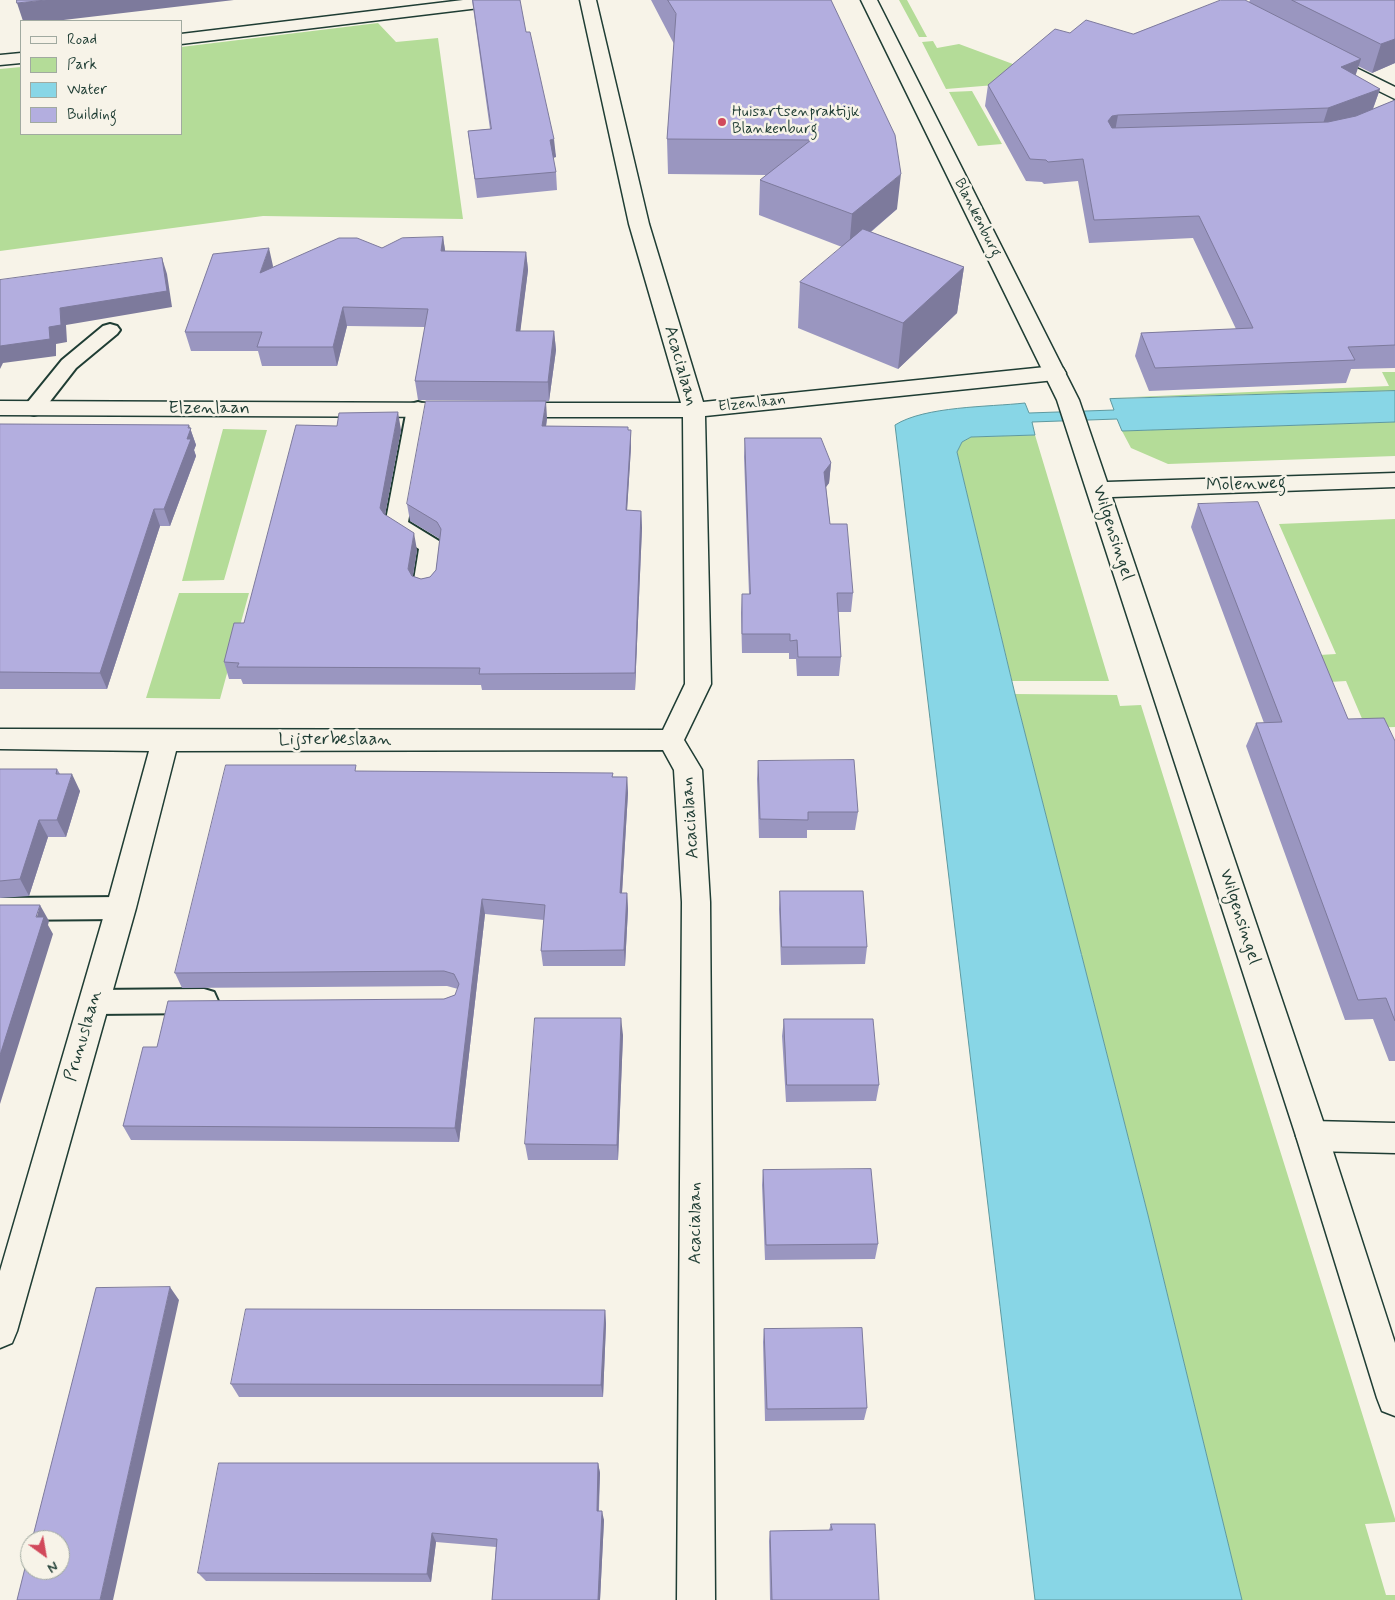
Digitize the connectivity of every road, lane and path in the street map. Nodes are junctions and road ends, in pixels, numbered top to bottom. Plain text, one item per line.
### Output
1 (504, 0) edge
2 (588, 0) edge
3 (868, 0) edge
4 (182, 39) edge
5 (1307, 49) edge
6 (20, 58) edge
7 (0, 60) edge
8 (1395, 94) edge
9 (110, 330) dead end
10 (1056, 373) junction
11 (0, 408) edge
12 (34, 408) junction
13 (418, 410) junction
14 (694, 410) junction
15 (1080, 438) joint
16 (1395, 480) edge
17 (1097, 490) junction
18 (425, 586) edge
19 (0, 739) edge
20 (671, 740) junction
21 (165, 741) junction
22 (120, 908) junction
23 (0, 909) edge
24 (232, 1001) edge
25 (94, 1002) junction
26 (1312, 1136) junction
27 (1395, 1138) edge
28 (0, 1331) edge
29 (1395, 1398) edge
30 (696, 1600) edge

1 - 4 street
2 - 14 street, Acacialaan
3 - 10 street, Blankenburg
5 - 8 street
6 - 7 street
9 - 12 lane
10 - 14 street, Elzenlaan
10 - 15 street, Blankenburg
11 - 12 street, Elzenlaan
12 - 13 street, Elzenlaan
13 - 14 street, Elzenlaan
13 - 18 lane
14 - 20 street, Acacialaan
15 - 17 street, Wilgensingel
16 - 17 street, Molenweg
17 - 26 street, Wilgensingel
19 - 21 street, Lijsterbeslaan
20 - 21 street, Lijsterbeslaan
20 - 30 street, Acacialaan
21 - 22 street, Prunuslaan
22 - 23 lane
22 - 25 street, Prunuslaan
24 - 25 lane
25 - 28 street, Prunuslaan
26 - 27 street
26 - 29 street, Wilgensingel

